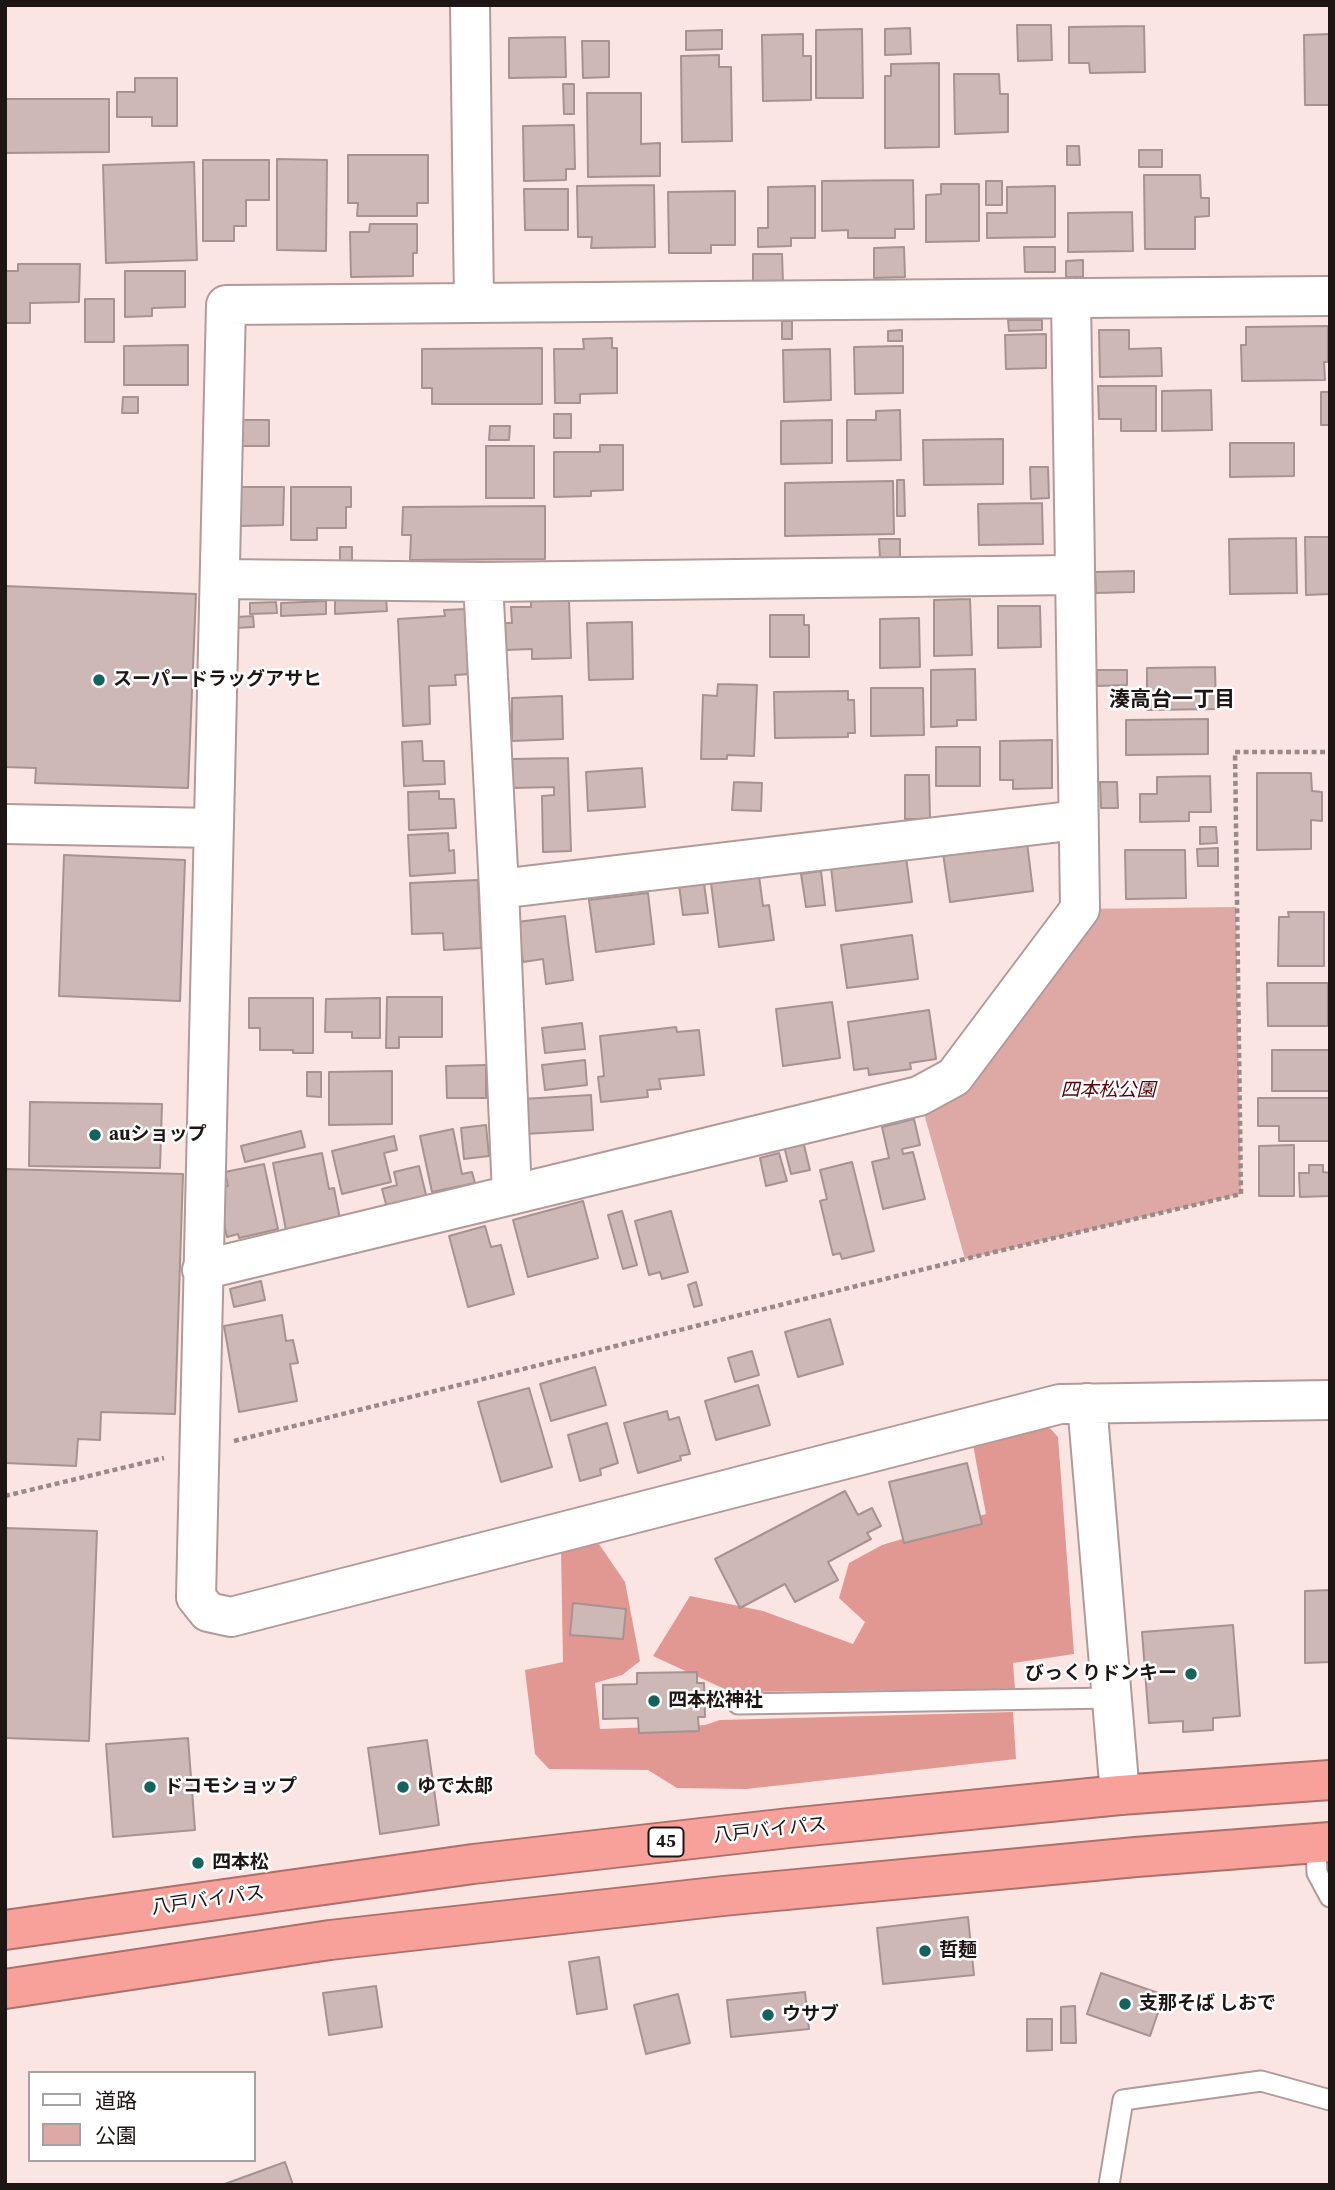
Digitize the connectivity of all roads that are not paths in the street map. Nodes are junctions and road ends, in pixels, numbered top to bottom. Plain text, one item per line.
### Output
1 (470, 5) edge
2 (1330, 296) edge
3 (1071, 298) junction
4 (474, 303) junction
5 (1074, 575) junction
6 (221, 579) junction
7 (483, 582) junction
8 (1078, 820) junction
9 (5, 824) edge
10 (214, 828) junction
11 (499, 889) junction
12 (512, 1195) junction
13 (202, 1270) junction
14 (1330, 1400) edge
15 (1087, 1403) junction
16 (1112, 1698) junction
17 (738, 1704) dead end
18 (1330, 1780) edge
19 (1121, 1795) junction
20 (1323, 1842) edge
21 (1330, 1897) edge
22 (5, 1930) edge
23 (5, 1989) edge
24 (1330, 2101) edge
25 (1109, 2185) edge

1 - 4 street
2 - 3 street
3 - 4 street
3 - 5 street
4 - 6 street
5 - 7 street
5 - 8 street
6 - 7 street
6 - 10 street
7 - 11 street
8 - 11 street
8 - 12 street
9 - 10 street
10 - 13 street
11 - 12 street
12 - 13 street
13 - 15 street
14 - 15 street
15 - 16 street
16 - 17 lane
16 - 19 street
18 - 19 highway, 八戸バイパス / 45
19 - 22 highway, 八戸バイパス / 45
20 - 21 lane
20 - 23 highway
24 - 25 lane

